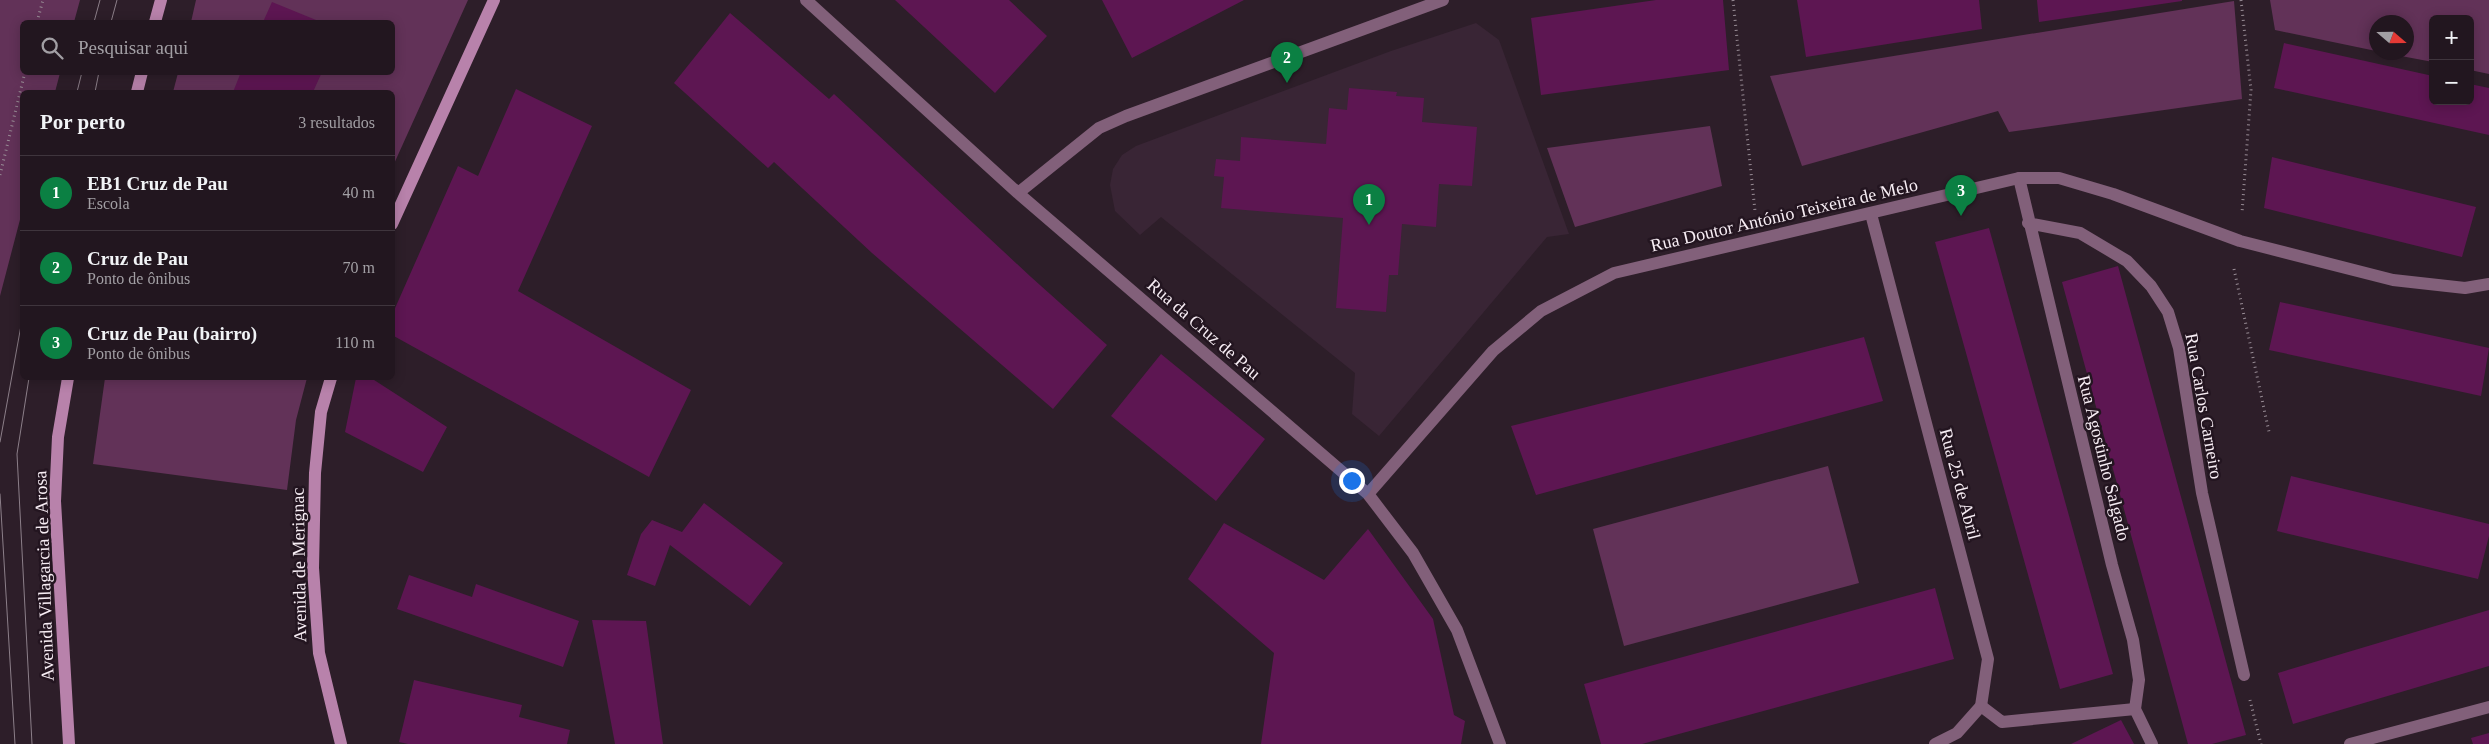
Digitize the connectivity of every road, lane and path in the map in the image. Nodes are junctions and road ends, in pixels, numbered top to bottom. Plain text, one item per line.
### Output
1 (42, 0) edge
2 (161, 0) edge
3 (494, 0) edge
4 (806, 0) edge
5 (1444, 0) edge
6 (1733, 0) edge
7 (2241, 0) edge
8 (37, 20) edge
9 (156, 20) edge
10 (24, 75) edge
11 (141, 75) edge
12 (21, 90) edge
13 (138, 90) edge
14 (20, 93) edge
15 (0, 175) edge
16 (2019, 178) junction
17 (1018, 193) junction
18 (1871, 214) junction
19 (395, 217) edge
20 (2028, 222) junction
21 (1758, 240) junction
22 (2240, 241) junction
23 (2489, 284) edge
24 (68, 380) edge
25 (330, 380) edge
26 (2269, 432) dead end
27 (1368, 494) junction
28 (2244, 675) joint
29 (1981, 706) junction
30 (2489, 707) edge
31 (2135, 709) junction
32 (69, 744) edge
33 (341, 744) edge
34 (1500, 744) edge
35 (1935, 744) edge
36 (2152, 744) edge
37 (2261, 744) edge
38 (2350, 744) edge

1 - 8 path
2 - 9 main road
3 - 19 main road
4 - 17 street, Rua da Cruz de Pau
5 - 17 street
6 - 21 path
7 - 22 path
10 - 12 path
11 - 13 main road
14 - 15 path
16 - 18 street, Rua Doutor António Teixeira de Melo
16 - 20 street, Rua Agostinho Salgado
16 - 22 street, Rua Doutor António Teixeira de Melo
17 - 27 street, Rua da Cruz de Pau
18 - 21 street, Rua Doutor António Teixeira de Melo
18 - 29 street, Rua 25 de Abril
20 - 28 street, Rua Carlos Carneiro
20 - 31 street, Rua Agostinho Salgado
21 - 27 street, Rua Doutor António Teixeira de Melo
22 - 23 street, Rua Doutor António Teixeira de Melo
22 - 26 path
24 - 32 main road, Avenida Villagarcia de Arosa
25 - 33 main road, Avenida de Merignac
27 - 34 street, Rua da Cruz de Pau
28 - 37 path
29 - 31 street
29 - 35 street
30 - 38 street
31 - 36 street

